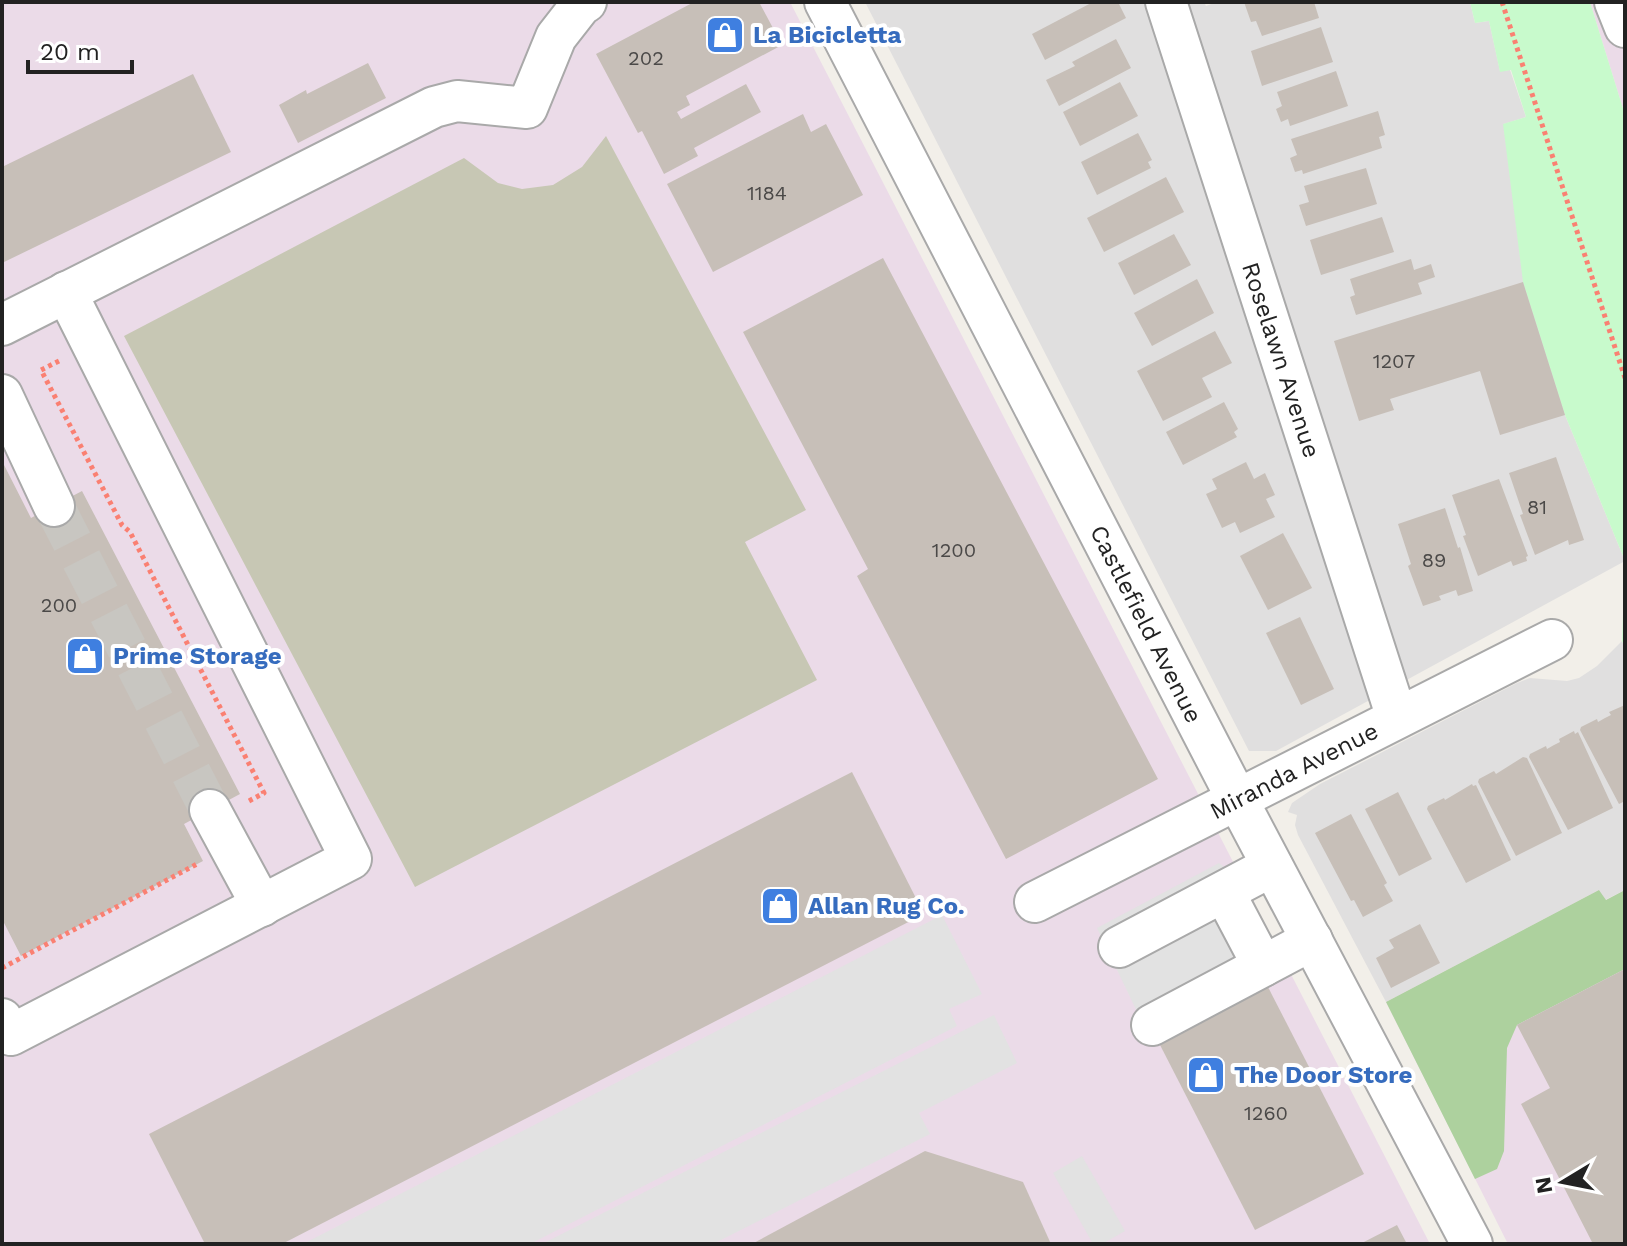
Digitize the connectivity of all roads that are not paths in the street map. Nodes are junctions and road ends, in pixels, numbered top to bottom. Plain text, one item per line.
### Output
1 (586, 2) edge
2 (825, 2) edge
3 (1166, 2) edge
4 (1615, 2) edge
5 (1625, 27) edge
6 (66, 292) junction
7 (2, 325) edge
8 (2, 395) edge
9 (54, 506) tunnel mouth
10 (1552, 640) dead end
11 (1397, 718) junction
12 (1237, 799) junction
13 (223, 809) tunnel mouth
14 (1272, 866) junction
15 (1224, 892) junction
16 (1035, 902) dead end
17 (262, 906) junction
18 (1312, 940) junction
19 (1119, 947) dead end
20 (1263, 966) junction
21 (2, 1019) edge
22 (1152, 1025) dead end
23 (1472, 1244) edge

1 - 6 street
2 - 12 street, Castlefield Avenue
3 - 11 street, Roselawn Avenue
4 - 5 street
6 - 7 street
6 - 17 street
8 - 9 street
10 - 11 street, Miranda Avenue
11 - 12 street, Miranda Avenue
12 - 14 street, Castlefield Avenue
12 - 16 street, Miranda Avenue
13 - 17 street
14 - 15 street
14 - 18 street, Castlefield Avenue
15 - 19 street
15 - 20 street
17 - 21 street
18 - 20 street
18 - 23 street, Castlefield Avenue
20 - 22 street

